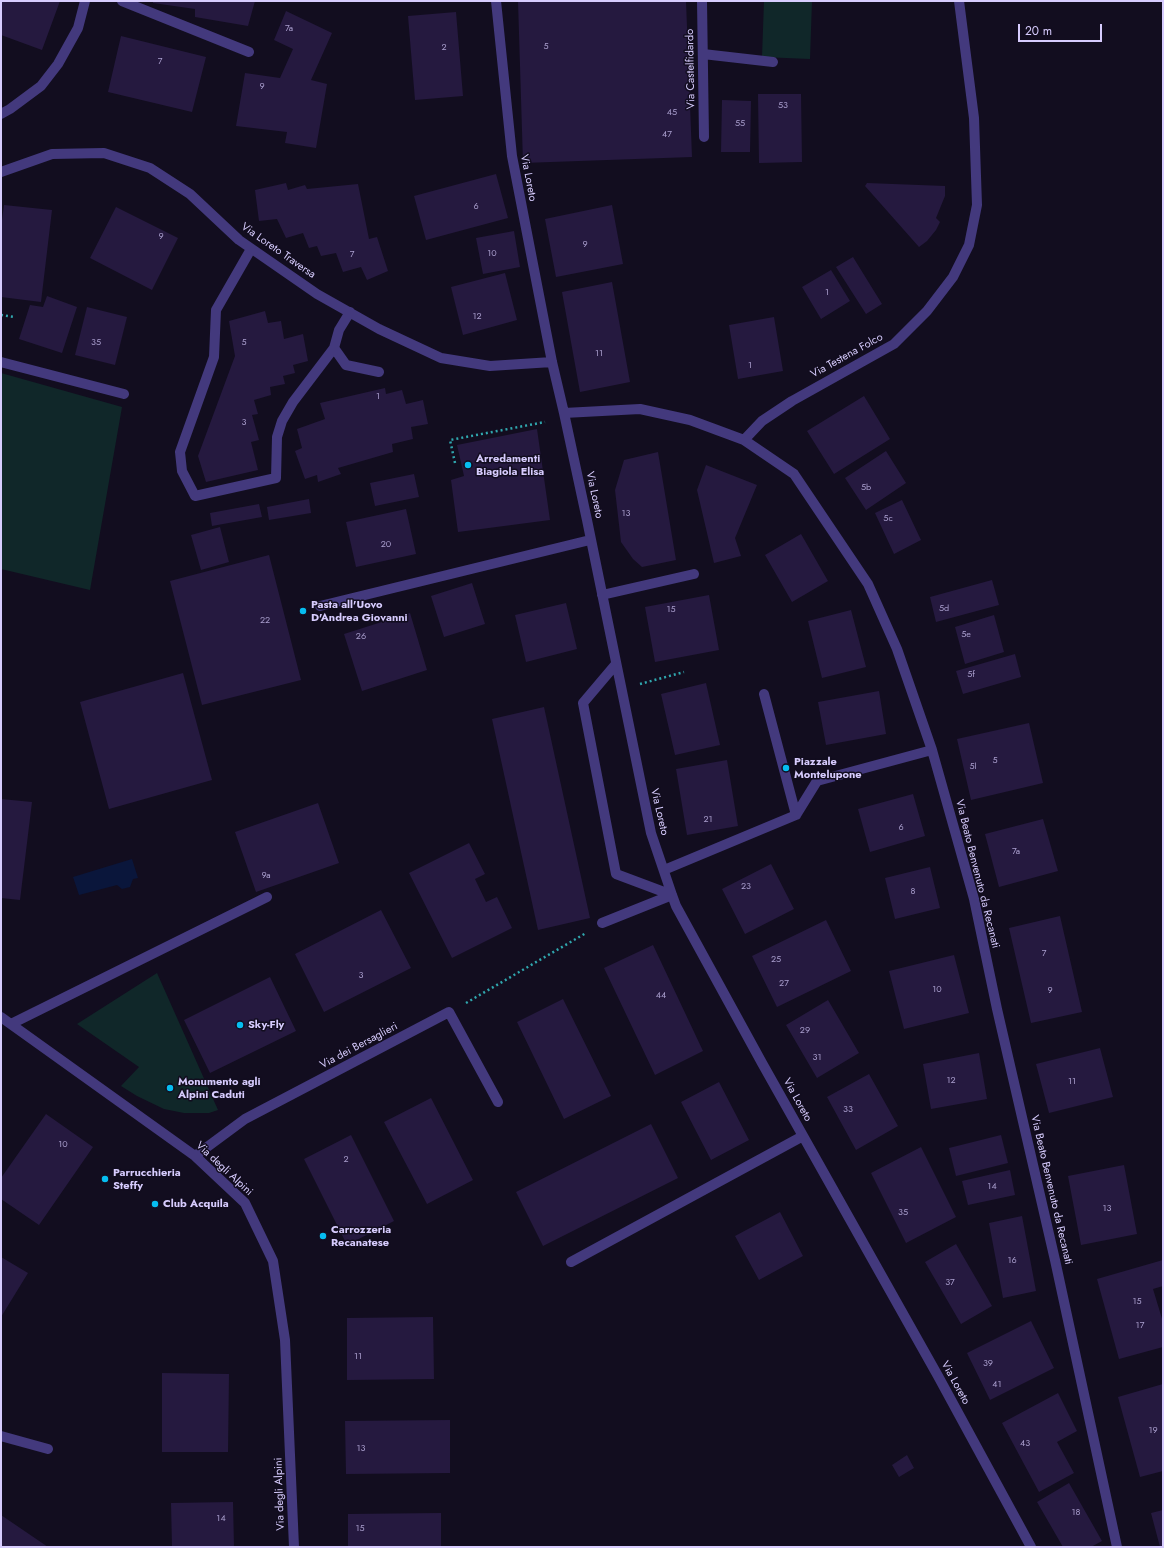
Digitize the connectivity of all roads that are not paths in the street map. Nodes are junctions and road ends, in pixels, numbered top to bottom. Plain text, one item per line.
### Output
1 (85, 1) edge
2 (122, 1) edge
3 (496, 1) edge
4 (702, 1) edge
5 (959, 1) edge
6 (249, 52) dead end
7 (703, 54) junction
8 (773, 62) dead end
9 (1, 114) edge
10 (704, 137) dead end
11 (1, 172) edge
12 (252, 249) junction
13 (350, 312) junction
14 (334, 348) junction
15 (1, 362) edge
16 (552, 362) junction
17 (379, 372) dead end
18 (124, 394) dead end
19 (565, 415) junction
20 (744, 440) junction
21 (590, 540) junction
22 (694, 574) dead end
23 (602, 595) junction
24 (320, 606) dead end
25 (616, 664) junction
26 (764, 694) dead end
27 (932, 750) junction
28 (796, 815) junction
29 (664, 870) junction
30 (672, 895) junction
31 (267, 897) dead end
32 (602, 923) road end
33 (1, 1017) edge
34 (11, 1024) junction
35 (498, 1102) dead end
36 (803, 1136) junction
37 (195, 1156) junction
38 (571, 1262) dead end
39 (1, 1436) edge
40 (48, 1449) dead end
41 (294, 1547) edge
42 (1031, 1547) edge
43 (1117, 1547) edge

1 - 9 street
2 - 6 street
3 - 16 street, Via Loreto
4 - 7 street, Via Castelfidardo
5 - 20 street, Via Testena Folco
7 - 8 street
7 - 10 street, Via Castelfidardo
11 - 12 street, Via Loreto Traversa
12 - 13 street, Via Loreto Traversa
12 - 14 street
13 - 14 street
13 - 16 street, Via Loreto Traversa
14 - 17 street
15 - 18 street
16 - 19 street, Via Loreto
19 - 20 street, Via Beato Benvenuto da Recanati
19 - 21 street, Via Loreto
20 - 27 street, Via Beato Benvenuto da Recanati
21 - 23 street, Via Loreto
21 - 24 street
22 - 23 street
23 - 25 street, Via Loreto
25 - 29 street, Via Loreto
25 - 30 street
26 - 28 street
27 - 28 street
27 - 43 street, Via Beato Benvenuto da Recanati
28 - 29 street
29 - 30 street, Via Loreto
30 - 32 street
30 - 36 street, Via Loreto
31 - 34 street
33 - 34 street, Via degli Alpini
34 - 37 street, Via degli Alpini
35 - 37 street, Via dei Bersaglieri
36 - 38 street
36 - 42 street, Via Loreto
37 - 41 street, Via degli Alpini
39 - 40 street

